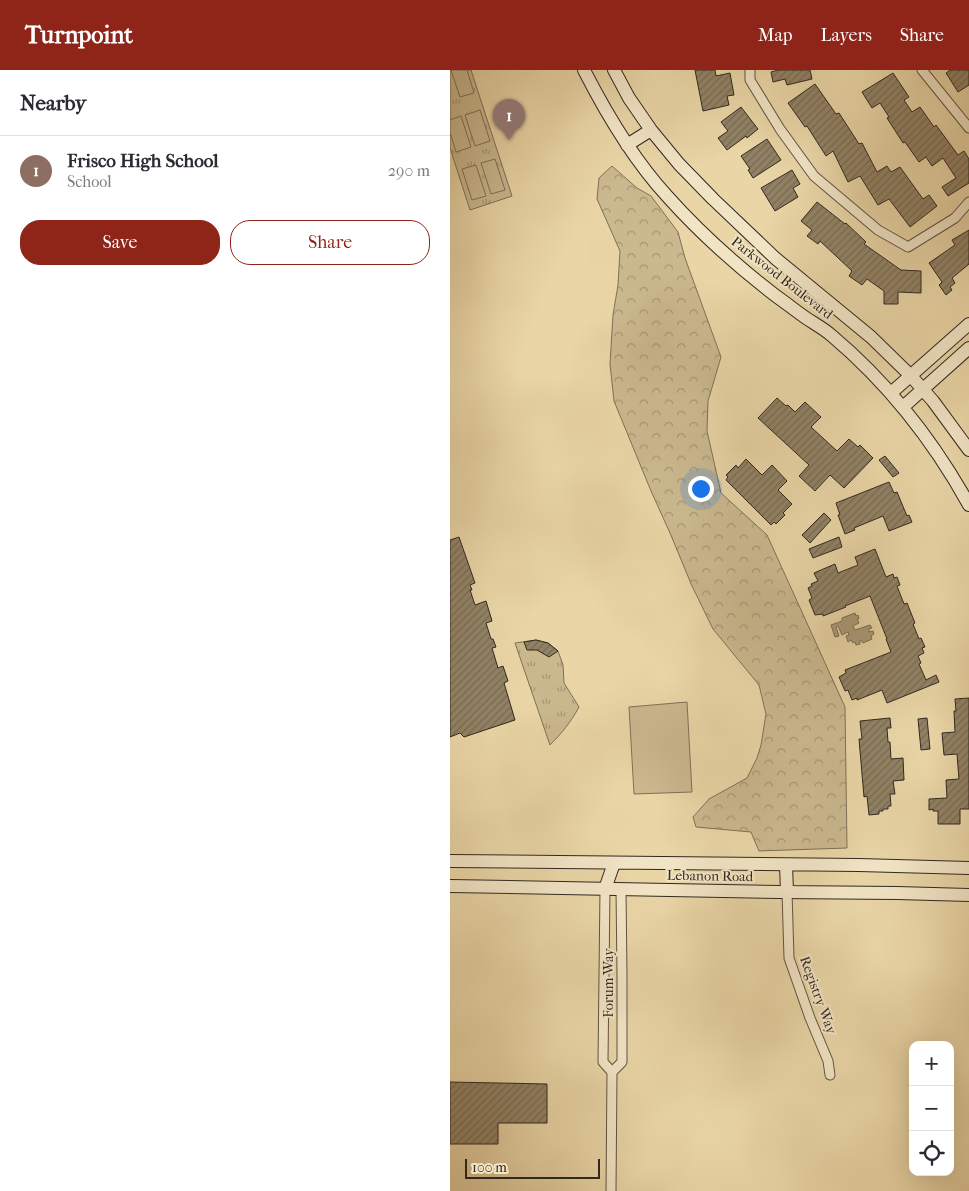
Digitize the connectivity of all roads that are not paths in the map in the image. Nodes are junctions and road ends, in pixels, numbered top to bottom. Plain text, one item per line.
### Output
1 (584, 70) edge
2 (614, 70) edge
3 (750, 70) edge
4 (922, 70) edge
5 (969, 128) edge
6 (651, 130) junction
7 (627, 145) junction
8 (969, 202) edge
9 (969, 324) edge
10 (969, 348) edge
11 (911, 376) junction
12 (923, 388) junction
13 (891, 393) junction
14 (903, 407) junction
15 (969, 450) edge
16 (969, 505) edge
17 (450, 861) edge
18 (614, 863) junction
19 (786, 865) junction
20 (969, 868) edge
21 (450, 886) edge
22 (605, 889) junction
23 (621, 889) junction
24 (787, 892) junction
25 (969, 895) edge
26 (612, 1072) junction
27 (830, 1075) dead end
28 (612, 1191) edge

1 - 7 main road, Parkwood Boulevard
2 - 6 main road, Parkwood Boulevard
3 - 8 street
4 - 5 street
6 - 7 main road
6 - 11 main road, Parkwood Boulevard
7 - 13 main road, Parkwood Boulevard
9 - 11 main road
10 - 12 main road
11 - 12 main road, Parkwood Boulevard
11 - 13 main road
12 - 14 main road
12 - 15 main road, Parkwood Boulevard
13 - 14 main road, Parkwood Boulevard
14 - 16 main road, Parkwood Boulevard
17 - 18 main road, Lebanon Road
18 - 19 main road, Lebanon Road
18 - 22 main road
18 - 23 main road
19 - 20 main road, Lebanon Road
19 - 24 main road
21 - 22 main road, Lebanon Road
22 - 23 main road, Lebanon Road
22 - 26 street, Forum Way
23 - 24 main road, Lebanon Road
23 - 26 street, Forum Way
24 - 25 main road, Lebanon Road
24 - 27 street, Registry Way
26 - 28 street, Forum Way

